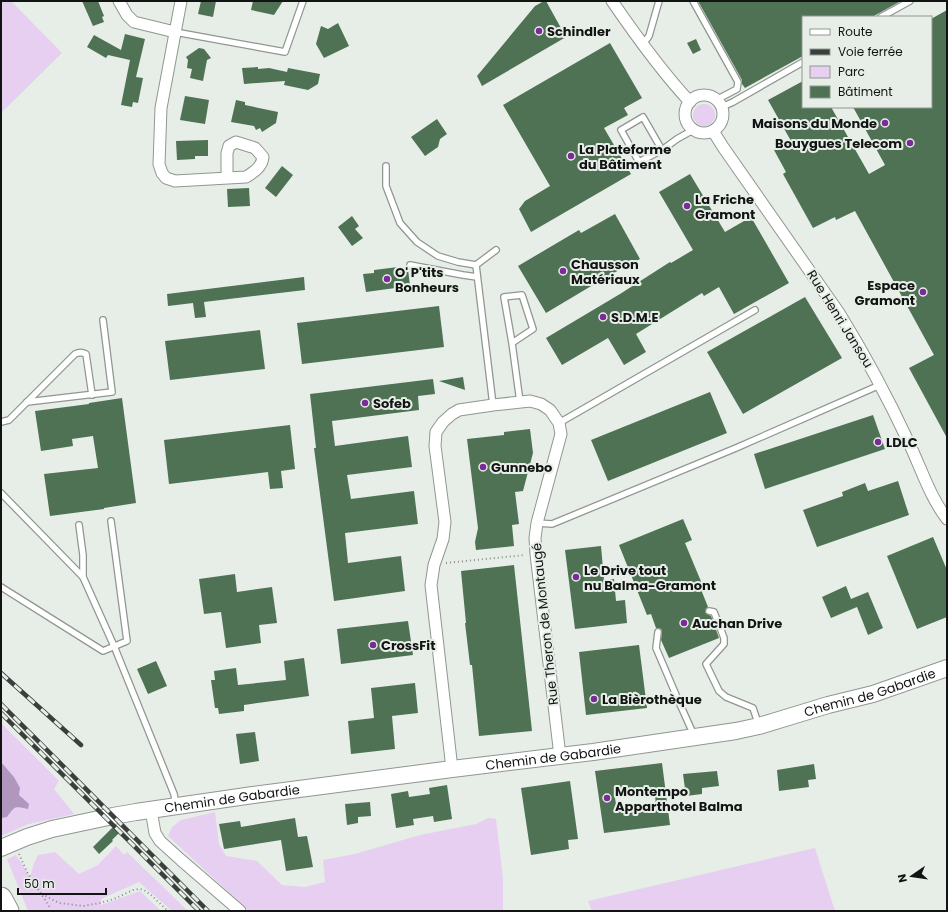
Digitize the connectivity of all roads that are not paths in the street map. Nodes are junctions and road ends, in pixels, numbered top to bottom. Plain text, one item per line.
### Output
1 (119, 1) edge
2 (181, 1) edge
3 (303, 1) edge
4 (612, 1) edge
5 (659, 1) edge
6 (693, 1) edge
7 (910, 1) edge
8 (883, 16) edge
9 (175, 32) junction
10 (642, 44) junction
11 (802, 63) edge
12 (690, 102) junction
13 (719, 103) junction
14 (693, 130) junction
15 (713, 131) junction
16 (662, 150) junction
17 (386, 166) dead end
18 (227, 177) dead end
19 (496, 250) dead end
20 (410, 265) dead end
21 (476, 265) junction
22 (477, 277) junction
23 (755, 310) dead end
24 (103, 320) dead end
25 (512, 343) junction
26 (880, 385) junction
27 (92, 395) junction
28 (27, 402) junction
29 (520, 402) junction
30 (493, 405) junction
31 (1, 422) edge
32 (559, 423) junction
33 (1, 494) edge
34 (947, 519) edge
35 (111, 521) dead end
36 (537, 523) junction
37 (79, 525) dead end
38 (83, 576) junction
39 (1, 587) edge
40 (709, 611) dead end
41 (658, 632) dead end
42 (114, 646) junction
43 (947, 668) edge
44 (759, 726) junction
45 (693, 738) junction
46 (560, 756) junction
47 (452, 769) junction
48 (176, 806) junction
49 (151, 810) junction
50 (7, 845) edge
51 (1, 898) edge
52 (8, 911) edge
53 (240, 911) edge

1 - 9 street
2 - 9 street
3 - 9 lane
4 - 10 street
5 - 10 lane
6 - 13 lane
7 - 8 lane
9 - 18 street
10 - 12 street
11 - 13 lane
12 - 13 street
12 - 14 street
13 - 15 street
14 - 15 street
14 - 16 lane
15 - 26 street, Rue Henri Jansou
16 - 16 lane
17 - 21 lane
19 - 21 lane
20 - 22 lane
21 - 22 lane
22 - 30 lane
23 - 32 lane
24 - 27 lane
25 - 25 lane
25 - 29 lane
26 - 34 street, Rue Henri Jansou
26 - 36 lane
27 - 28 lane
27 - 28 lane
28 - 31 lane
29 - 30 street
29 - 32 street
30 - 47 street
32 - 36 street, Rue Theron de Montaugé
33 - 38 lane
35 - 42 lane
36 - 46 street, Rue Theron de Montaugé
37 - 38 lane
38 - 42 lane
39 - 42 lane
40 - 44 lane
41 - 45 lane
42 - 48 lane
43 - 44 street, Chemin de Gabardie
44 - 45 street, Chemin de Gabardie
45 - 46 street, Chemin de Gabardie
46 - 47 street, Chemin de Gabardie
47 - 48 street, Chemin de Gabardie
48 - 49 street, Chemin de Gabardie
49 - 50 street, Chemin de Gabardie
49 - 53 street, Chemin de Gabardie
51 - 52 highway

